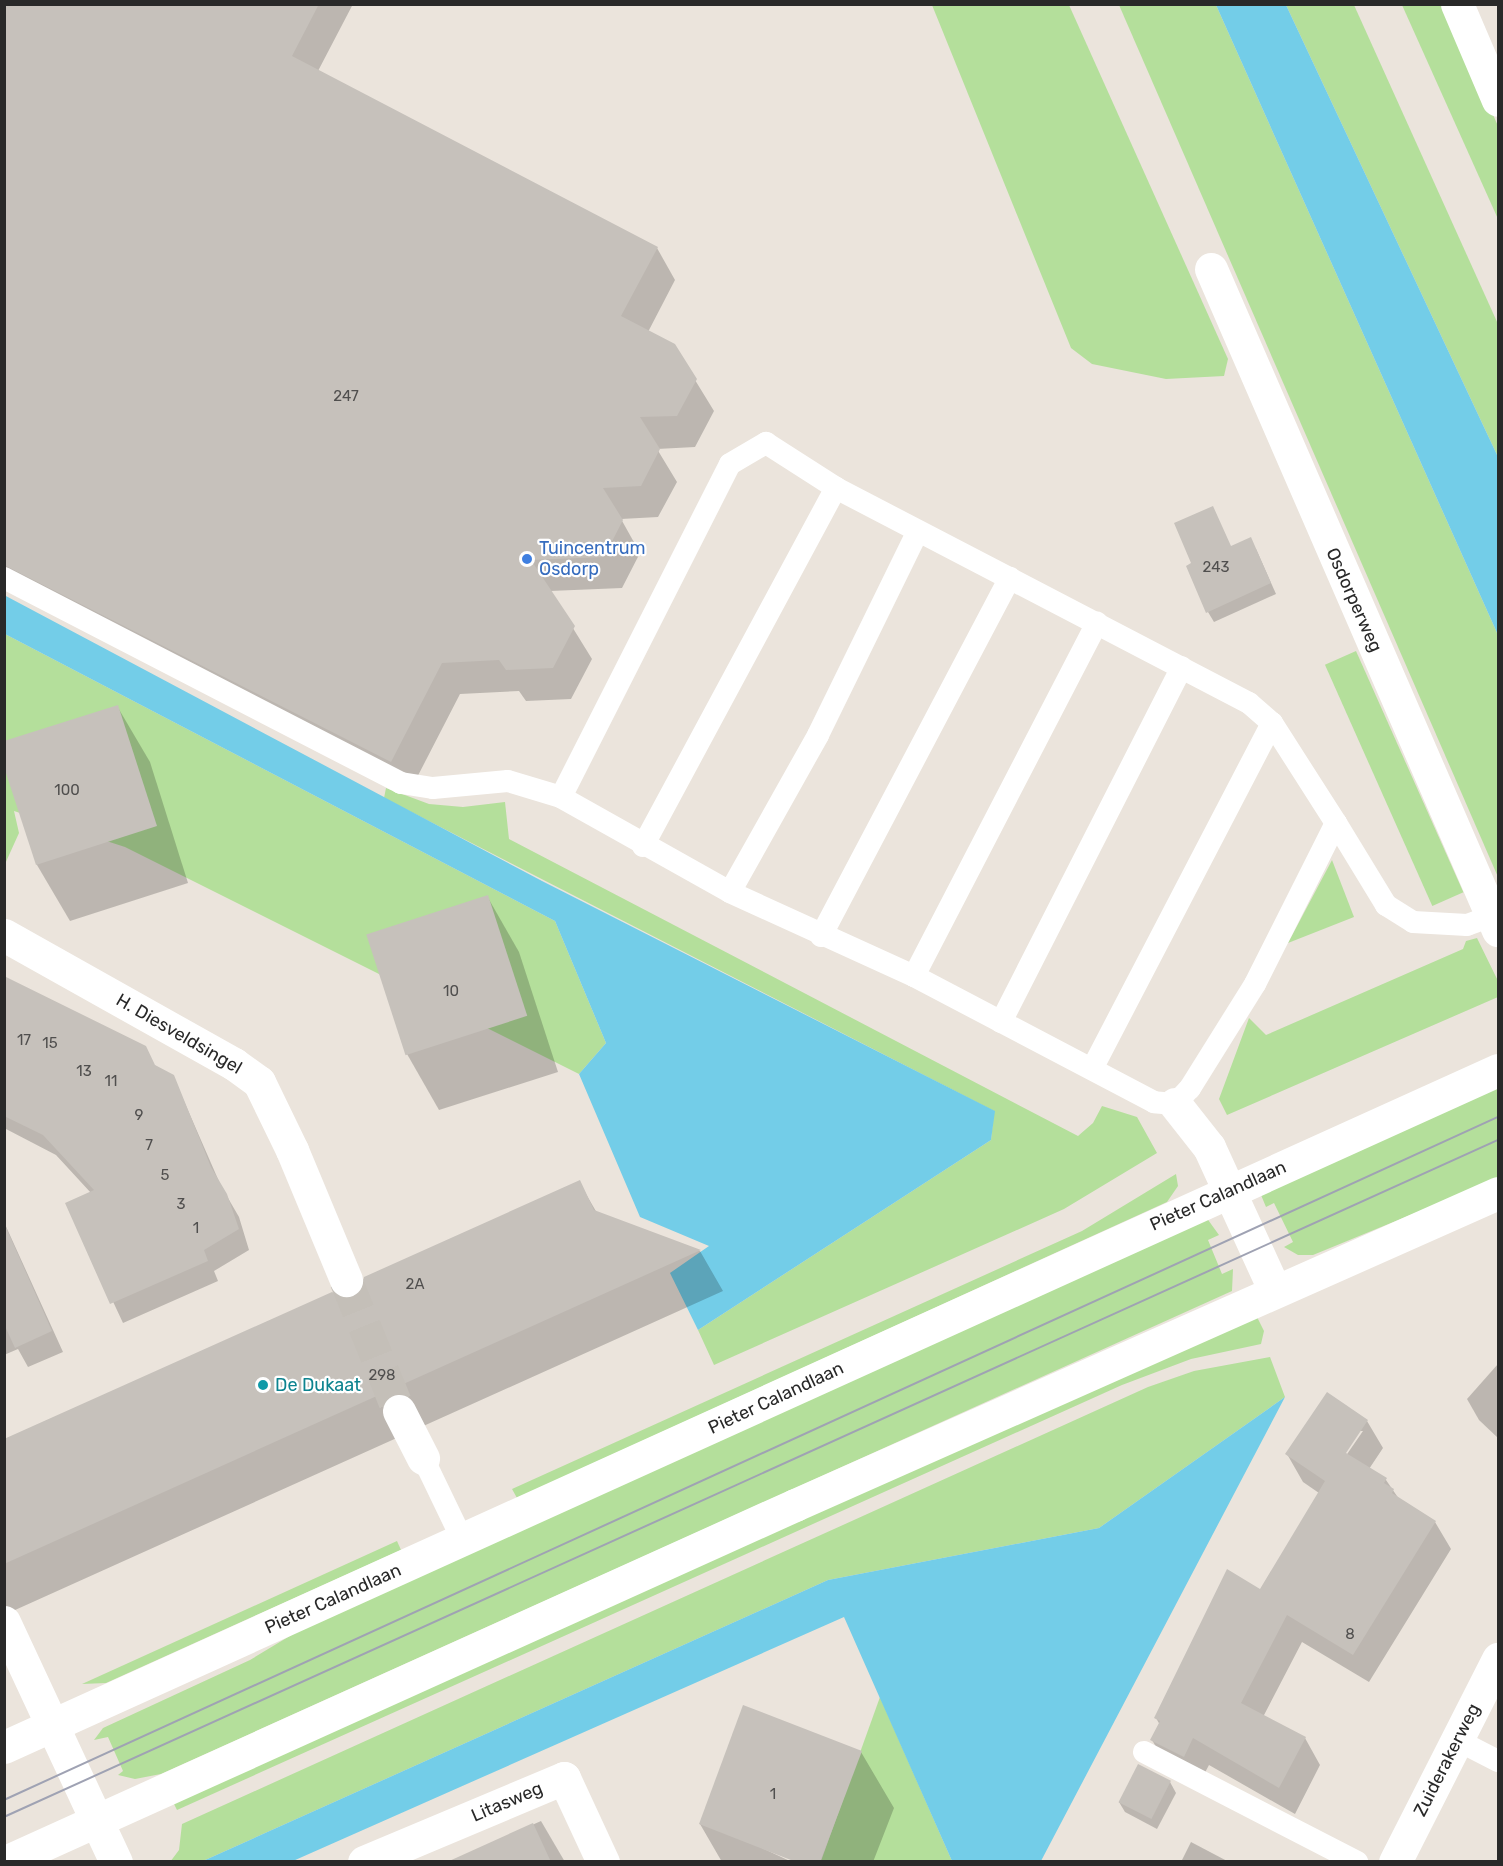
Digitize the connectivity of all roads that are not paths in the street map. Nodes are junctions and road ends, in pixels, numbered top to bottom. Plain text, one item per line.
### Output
1 (1457, 4) edge
2 (1498, 100) edge
3 (1211, 269) dead end
4 (836, 488) junction
5 (918, 531) junction
6 (4, 578) edge
7 (1010, 578) junction
8 (1097, 623) junction
9 (1182, 667) junction
10 (1272, 723) junction
11 (561, 797) junction
12 (1336, 823) junction
13 (642, 846) junction
14 (730, 892) junction
15 (1495, 923) edge
16 (4, 935) edge
17 (821, 936) junction
18 (914, 976) junction
19 (1001, 1022) junction
20 (1092, 1069) junction
21 (1498, 1070) edge
22 (1175, 1104) junction
23 (1232, 1190) junction
24 (1498, 1193) edge
25 (346, 1280) tunnel mouth
26 (1275, 1291) junction
27 (399, 1410) tunnel mouth
28 (423, 1458) joint
29 (463, 1541) junction
30 (4, 1622) edge
31 (1498, 1659) edge
32 (52, 1725) junction
33 (1457, 1740) junction
34 (4, 1747) edge
35 (1144, 1752) dead end
36 (1498, 1761) edge
37 (98, 1821) junction
38 (5, 1862) edge
39 (116, 1862) edge
40 (364, 1862) edge
41 (603, 1862) edge
42 (1357, 1862) edge
43 (1395, 1862) edge

1 - 2 main road
3 - 15 main road, Osdorperweg
4 - 5 lane
4 - 11 lane
4 - 13 lane
5 - 7 lane
5 - 14 lane
6 - 11 lane
7 - 8 lane
7 - 17 lane
8 - 9 lane
8 - 18 lane
9 - 10 lane
9 - 19 lane
10 - 12 lane
10 - 20 lane
11 - 13 lane
12 - 15 lane
12 - 22 lane
13 - 14 lane
14 - 17 lane
16 - 25 main road, H. Diesveldsingel
17 - 18 lane
18 - 19 lane
19 - 20 lane
20 - 22 lane
21 - 23 main road, Pieter Calandlaan
22 - 23 main road
23 - 26 main road
23 - 29 main road, Pieter Calandlaan
24 - 26 main road
26 - 37 main road
27 - 28 main road
28 - 29 lane
29 - 32 main road, Pieter Calandlaan
30 - 32 main road
31 - 33 main road, Zuiderakerweg
32 - 34 main road, Pieter Calandlaan
32 - 37 main road
33 - 36 lane
33 - 43 main road, Zuiderakerweg
35 - 42 lane
37 - 38 main road
37 - 39 main road
40 - 41 main road, Litasweg

